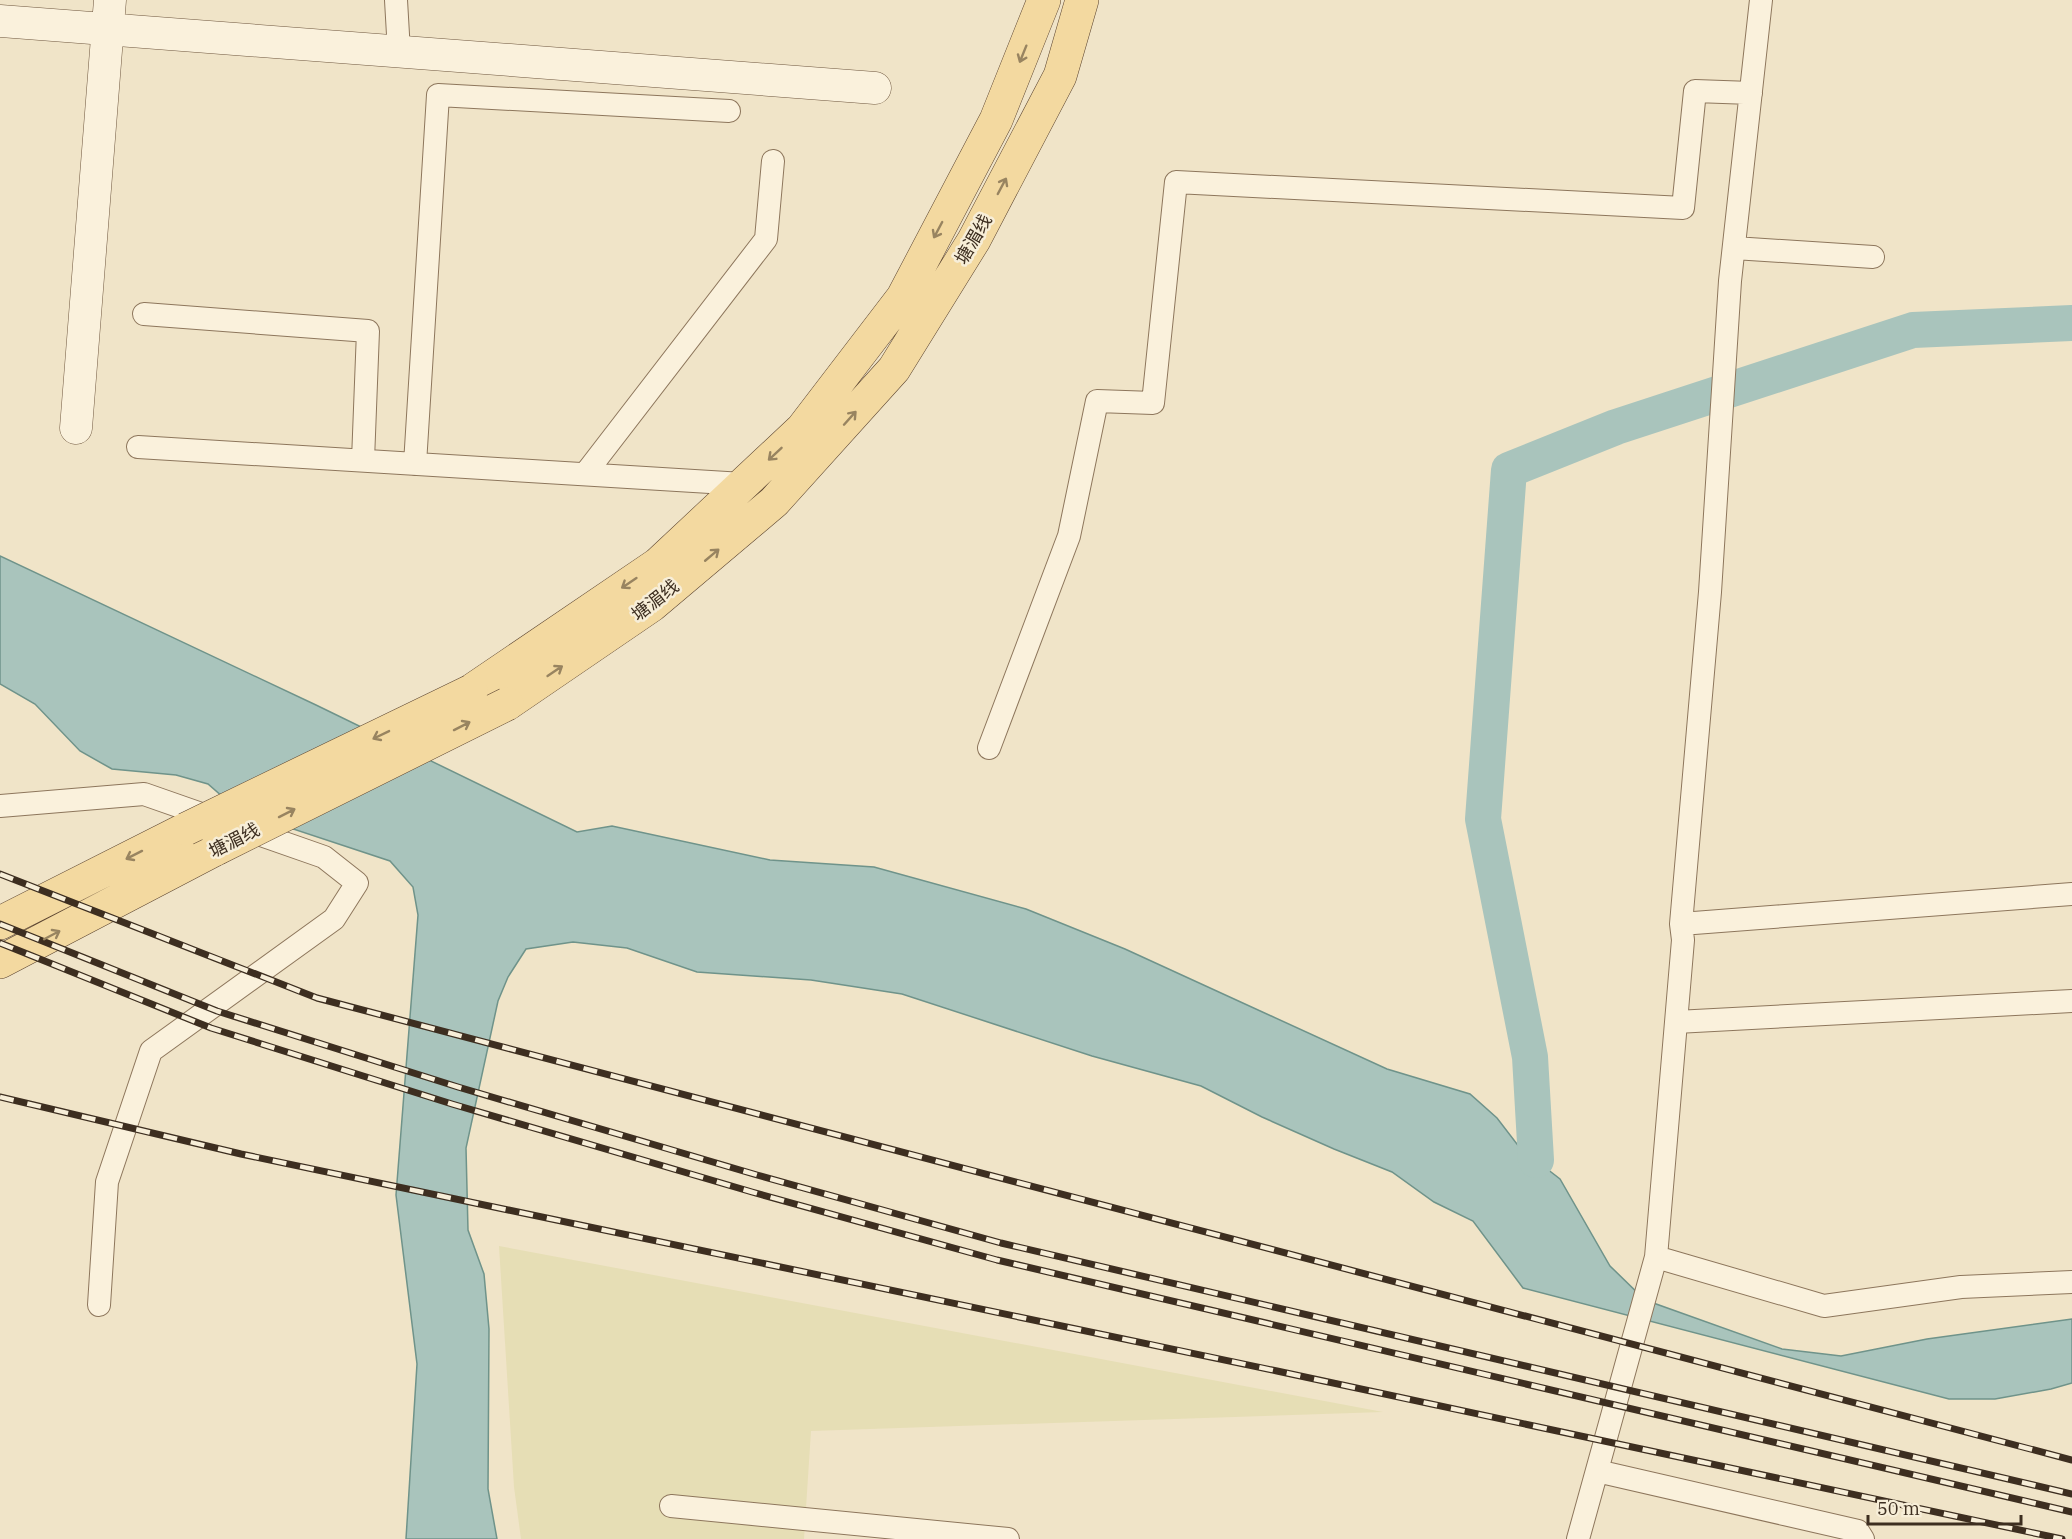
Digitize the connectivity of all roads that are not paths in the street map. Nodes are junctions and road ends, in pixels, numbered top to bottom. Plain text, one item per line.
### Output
1 (396, 0) edge
2 (1044, 0) edge
3 (1082, 0) edge
4 (1761, 0) edge
5 (109, 15) edge
6 (0, 21) edge
7 (399, 52) junction
8 (874, 88) dead end
9 (1751, 93) junction
10 (729, 111) dead end
11 (773, 161) dead end
12 (1734, 248) junction
13 (1873, 257) dead end
14 (144, 314) dead end
15 (76, 428) dead end
16 (138, 447) dead end
17 (363, 460) junction
18 (415, 464) junction
19 (585, 474) junction
20 (743, 484) junction
21 (989, 748) dead end
22 (0, 806) edge
23 (2072, 894) edge
24 (0, 923) edge
25 (1681, 924) junction
26 (0, 962) edge
27 (2072, 1001) edge
28 (1676, 1022) junction
29 (1656, 1257) junction
30 (2072, 1282) edge
31 (99, 1305) dead end
32 (1597, 1471) junction
33 (671, 1506) dead end
34 (1008, 1539) edge
35 (1578, 1539) edge
36 (1863, 1539) edge

1 - 7 street
2 -> 20 main road
26 -> 3 main road, 塘湄线, bridge
4 - 9 street
5 - 6 street
5 - 7 street
5 - 15 street
7 - 8 street
9 - 12 street
9 - 21 street
10 - 18 street
11 - 19 street
12 - 13 street
12 - 25 street
14 - 17 street
16 - 17 street
17 - 18 street
18 - 19 street
19 - 20 street
20 -> 24 main road, bridge
22 - 31 street
23 - 25 street
25 - 28 street
27 - 28 street
28 - 29 street
29 - 30 street
29 - 32 street
32 - 35 street
32 - 36 street
33 - 34 street

